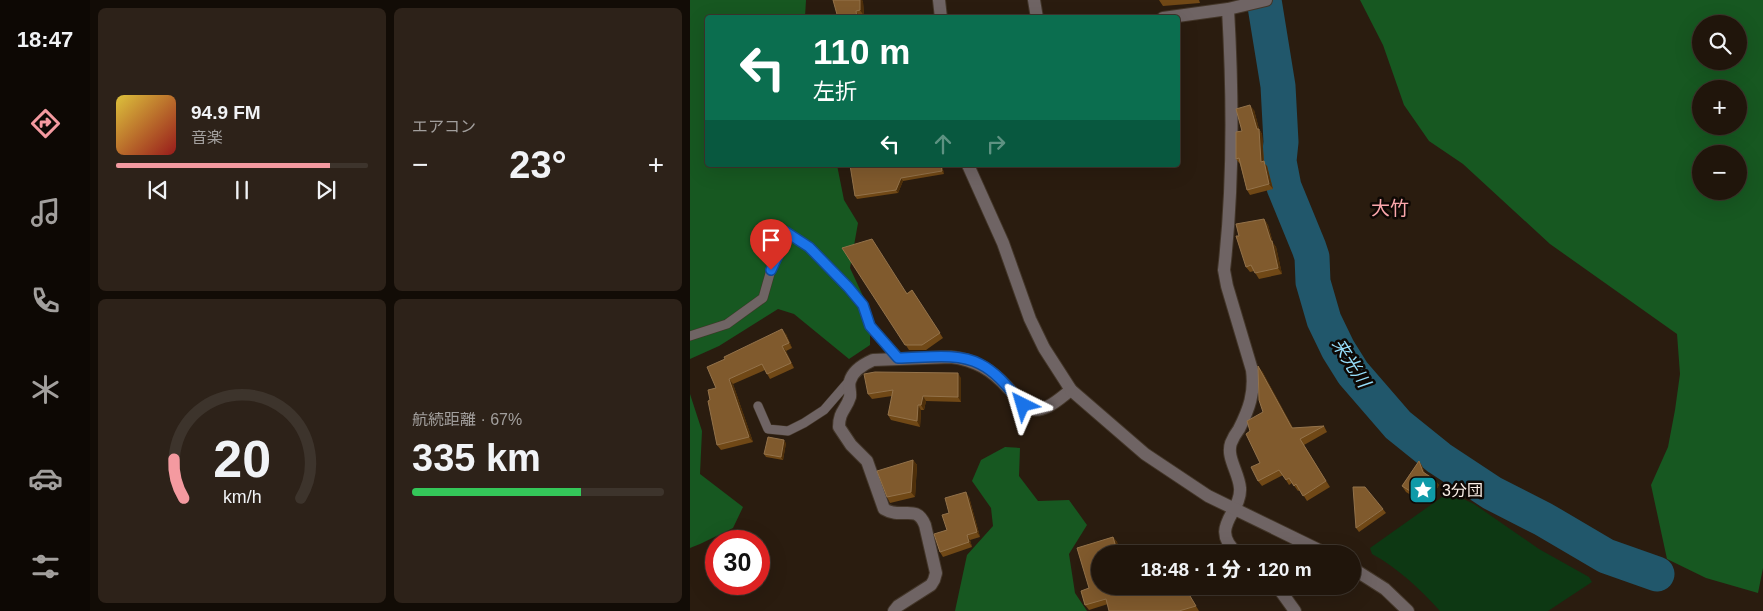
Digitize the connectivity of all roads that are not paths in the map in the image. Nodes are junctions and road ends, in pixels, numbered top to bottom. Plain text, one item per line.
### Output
1 (939, 0) edge
2 (1034, 0) edge
3 (1266, 0) edge
4 (1234, 8) junction
5 (941, 15) edge
6 (1036, 15) edge
7 (1180, 16) edge
8 (969, 167) edge
9 (690, 336) edge
10 (898, 358) junction
11 (850, 380) junction
12 (1071, 390) junction
13 (758, 406) dead end
14 (1234, 508) junction
15 (1230, 545) edge
16 (1309, 545) edge
17 (1361, 574) edge
18 (1284, 595) edge
19 (894, 611) edge
20 (1295, 611) edge
21 (1408, 611) edge

1 - 5 street
2 - 6 street
3 - 4 street
4 - 7 street
4 - 14 street
8 - 12 street
9 - 10 lane
10 - 11 street
10 - 12 street
11 - 13 lane
11 - 19 street
12 - 14 street
14 - 15 street
14 - 16 street
17 - 21 street
18 - 20 street

